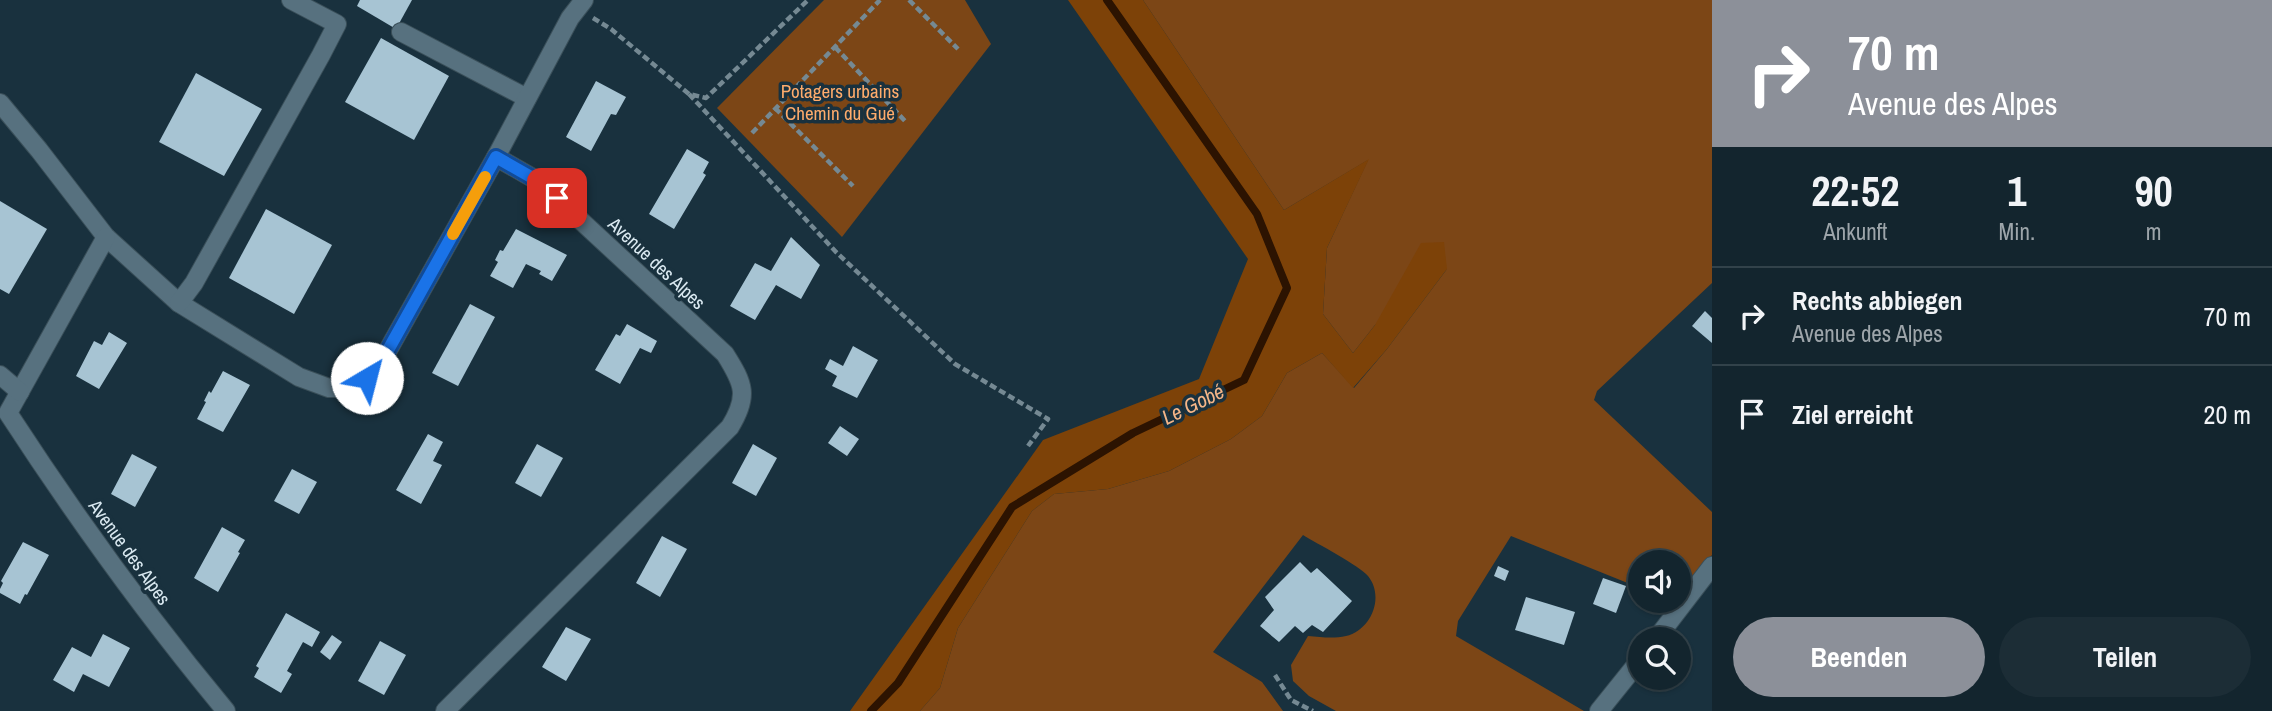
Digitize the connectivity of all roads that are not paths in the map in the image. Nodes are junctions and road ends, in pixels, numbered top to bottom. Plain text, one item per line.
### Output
1 (291, 0) edge
2 (580, 4) edge
3 (401, 32) dead end
4 (527, 98) junction
5 (0, 103) edge
6 (496, 157) junction
7 (106, 237) junction
8 (178, 303) junction
9 (0, 375) edge
10 (20, 392) junction
11 (4, 413) edge
12 (1712, 566) edge
13 (1665, 627) edge
14 (1628, 675) edge
15 (226, 711) edge
16 (445, 711) edge
17 (1599, 711) edge

1 - 8 street
2 - 4 street
3 - 4 street
4 - 6 street
5 - 7 street
6 - 8 street
6 - 16 street, Avenue des Alpes
7 - 8 street
7 - 10 street, Avenue des Alpes
9 - 10 street
10 - 11 street, Avenue des Alpes
11 - 15 street, Avenue des Alpes
12 - 13 street
14 - 17 street

